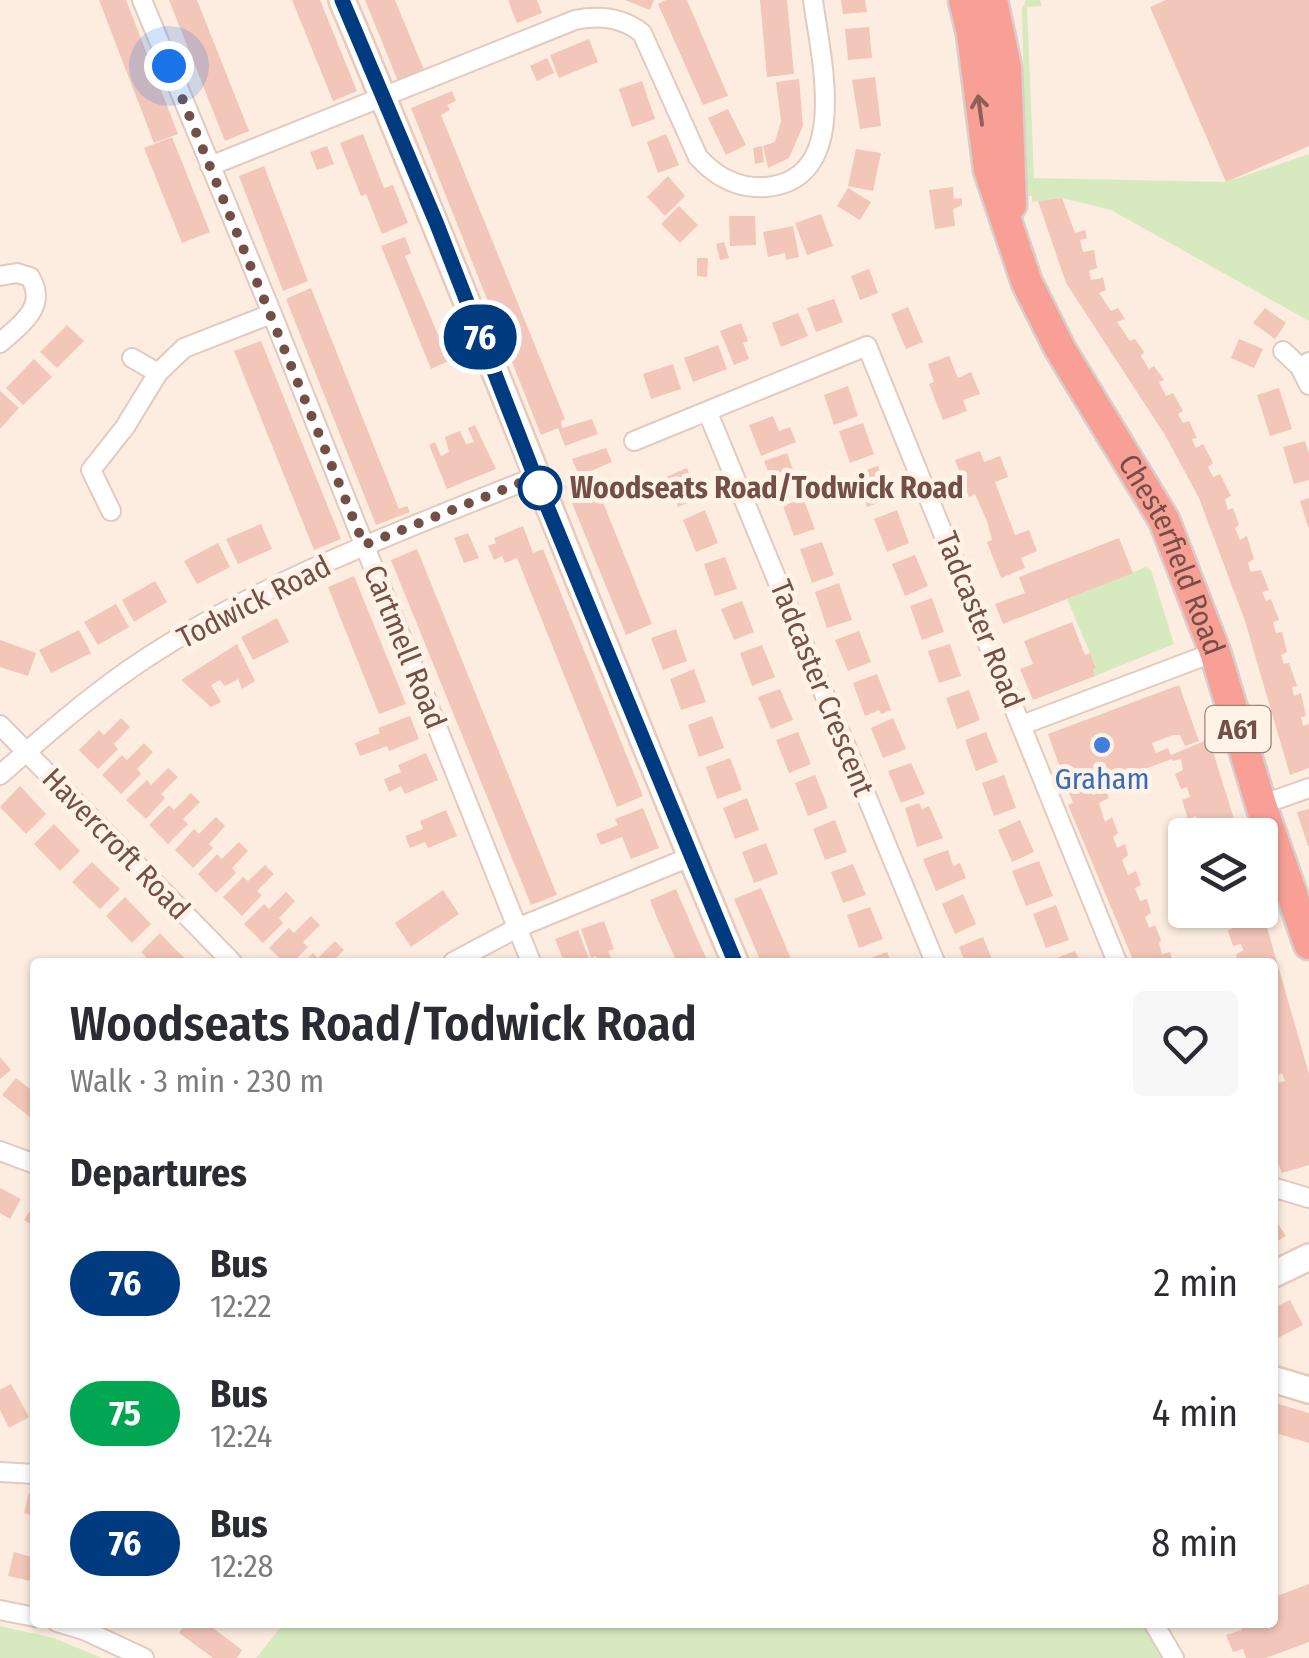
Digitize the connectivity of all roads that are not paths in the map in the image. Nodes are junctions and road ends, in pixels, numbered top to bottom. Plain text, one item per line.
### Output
1 (142, 0) edge
2 (342, 0) edge
3 (813, 0) edge
4 (964, 0) edge
5 (992, 0) edge
6 (383, 97) junction
7 (210, 166) junction
8 (1012, 238) junction
9 (0, 276) edge
10 (271, 314) junction
11 (0, 343) edge
12 (1283, 351) dead end
13 (132, 358) dead end
14 (1304, 365) edge
15 (158, 373) junction
16 (1309, 385) edge
17 (708, 412) junction
18 (634, 440) dead end
19 (535, 477) junction
20 (111, 512) dead end
21 (364, 545) junction
22 (1215, 652) junction
23 (0, 725) edge
24 (1022, 725) junction
25 (26, 752) junction
26 (0, 774) edge
27 (1309, 788) edge
28 (1261, 805) junction
29 (690, 857) junction
30 (517, 928) junction
31 (1309, 944) edge
32 (228, 958) edge
33 (461, 958) edge
34 (529, 958) edge
35 (733, 958) edge
36 (933, 958) edge
37 (1115, 958) edge
38 (0, 1150) edge
39 (30, 1162) edge
40 (1278, 1188) edge
41 (1309, 1198) edge
42 (1309, 1256) edge
43 (1278, 1272) edge
44 (1278, 1381) edge
45 (1309, 1390) edge
46 (0, 1472) edge
47 (30, 1474) edge
48 (0, 1610) edge
49 (30, 1616) edge
50 (78, 1628) edge
51 (1156, 1628) edge
52 (144, 1658) edge
53 (1174, 1658) edge

1 - 7 street, Cartmell Road
2 - 6 street
3 - 6 street
8 -> 4 highway, Chesterfield Road / A61
5 - 8 highway, Chesterfield Road / A61
6 - 7 street
6 - 19 street
7 - 10 street, Cartmell Road
8 - 22 highway, Chesterfield Road / A61
9 - 11 street
10 - 15 street
10 - 21 street, Cartmell Road
12 - 14 street
13 - 15 street
14 - 16 street
15 - 20 street
17 - 18 street, Tadcaster Road
17 - 24 street, Tadcaster Road
17 - 36 street, Tadcaster Crescent
19 - 21 street, Todwick Road
19 - 29 street
21 - 25 street, Todwick Road
21 - 30 street, Cartmell Road
22 - 24 street
22 - 28 highway, Chesterfield Road / A61
23 - 25 street, Havercroft Road
24 - 37 street, Tadcaster Road
25 - 26 street, Todwick Road
25 - 32 street, Havercroft Road
27 - 28 street
28 - 31 highway, Chesterfield Road / A61
29 - 30 street
29 - 35 street
30 - 33 street
30 - 34 street, Cartmell Road
38 - 39 street
40 - 41 street
42 - 43 street
44 - 45 street
46 - 47 street
48 - 49 street
50 - 52 street
51 - 53 street

